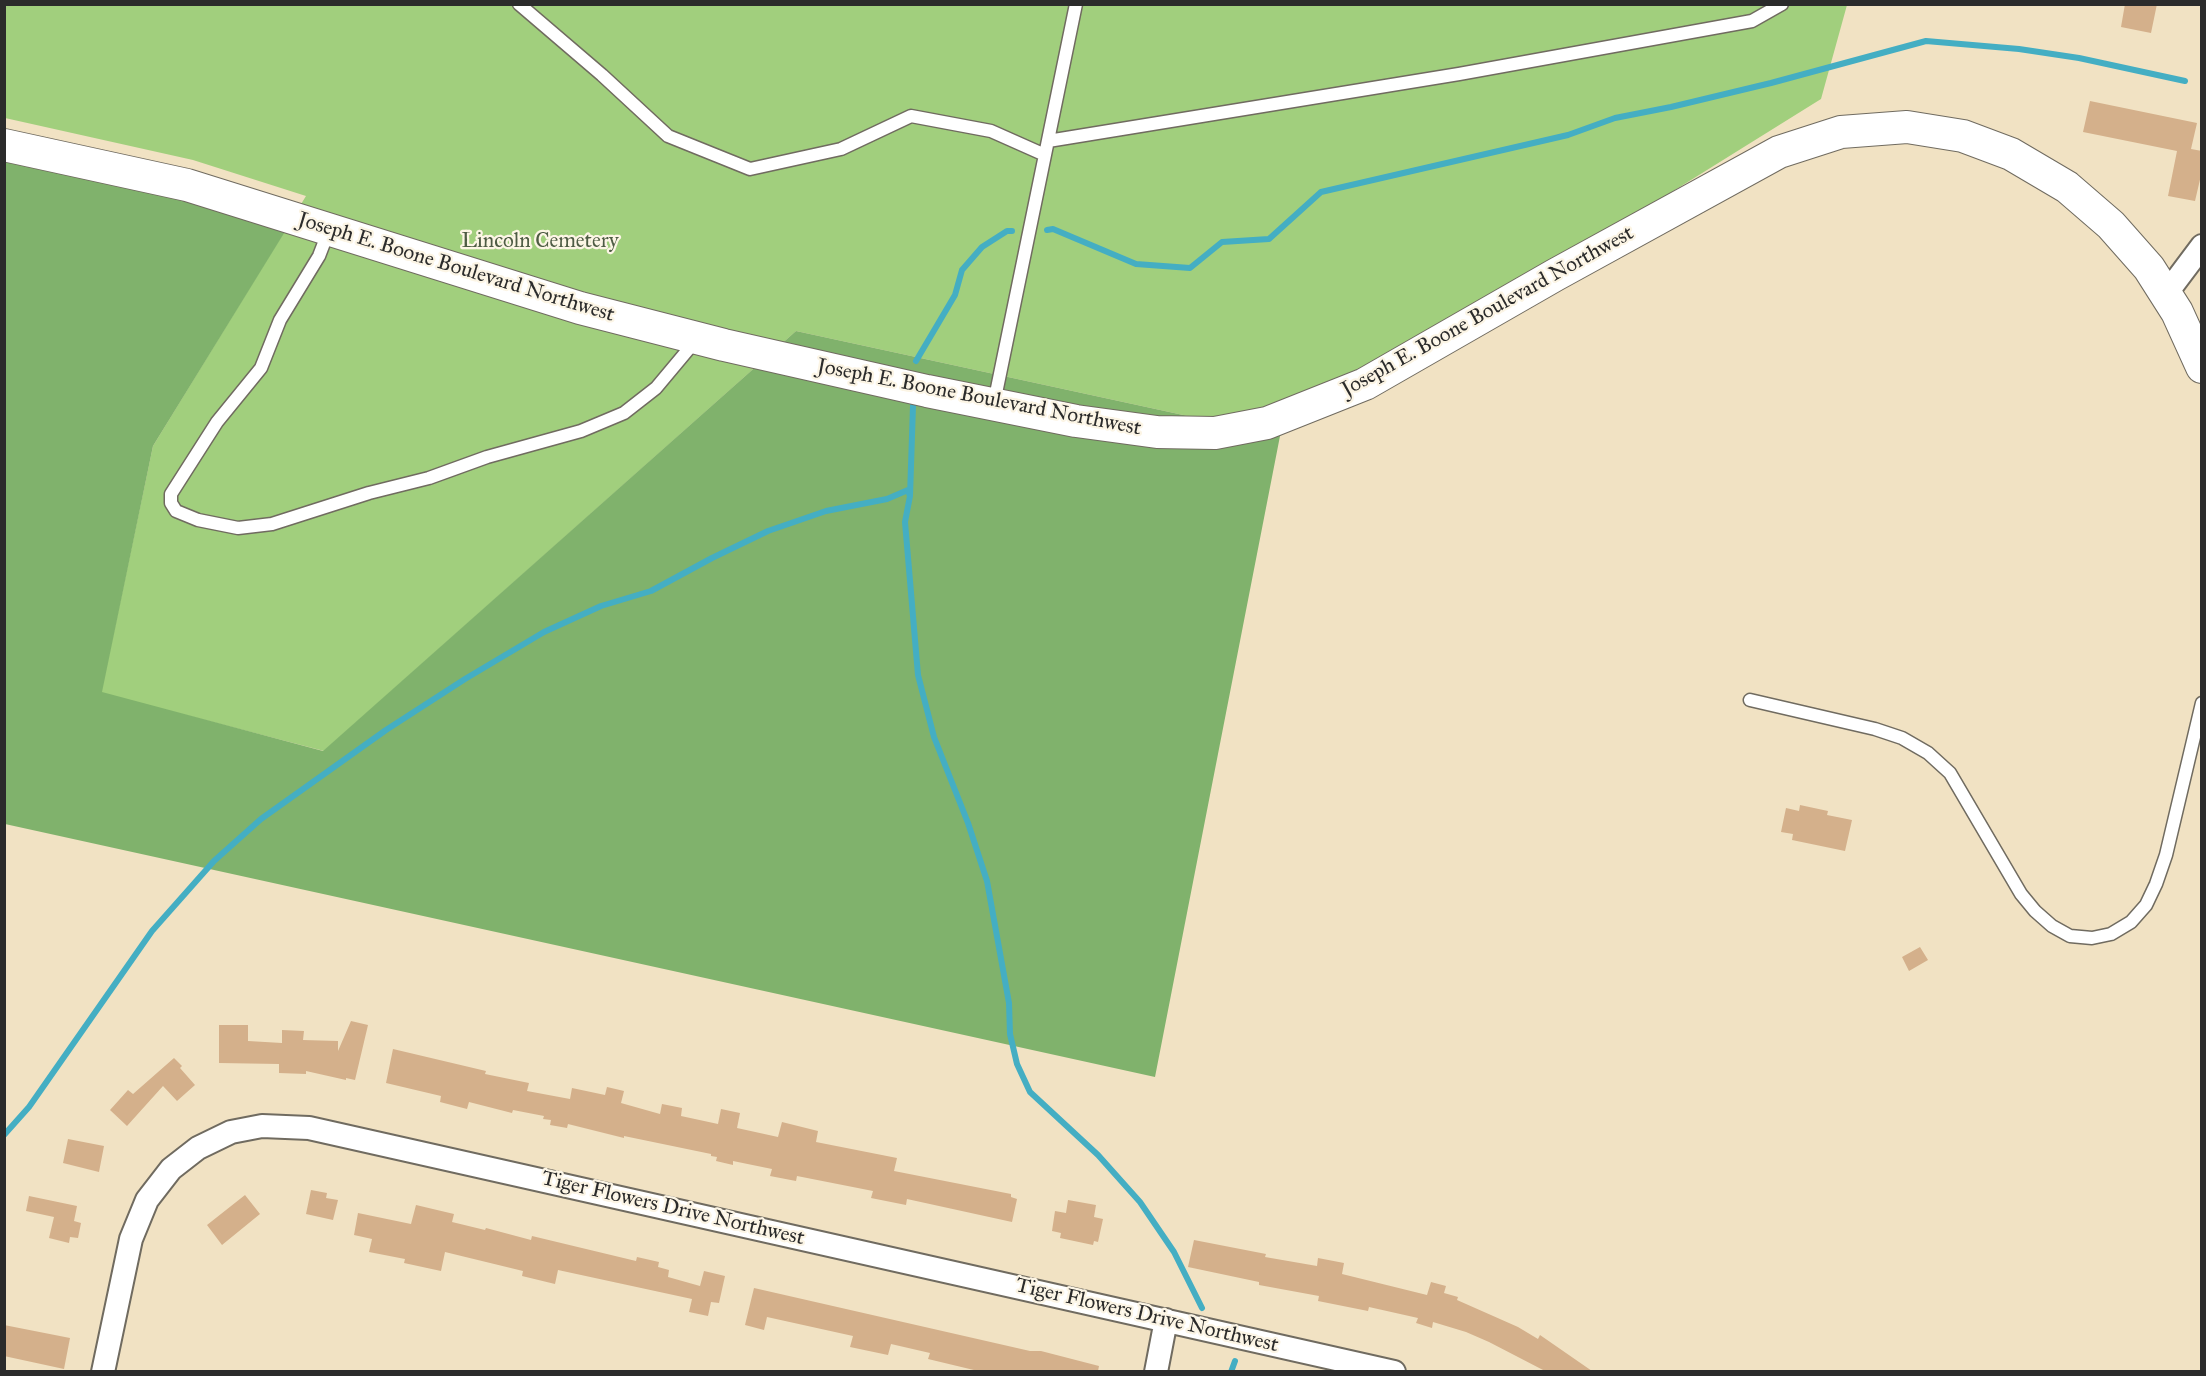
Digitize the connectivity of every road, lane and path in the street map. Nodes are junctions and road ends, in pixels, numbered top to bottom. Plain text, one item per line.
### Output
1 (519, 4) edge
2 (1076, 4) edge
3 (1782, 4) edge
4 (1048, 141) junction
5 (4, 145) edge
6 (1045, 155) junction
7 (329, 229) junction
8 (2199, 255) edge
9 (2166, 294) junction
10 (698, 338) junction
11 (2202, 367) edge
12 (993, 405) junction
13 (1749, 700) dead end
14 (2202, 703) edge
15 (1166, 1320) junction
16 (102, 1371) edge
17 (1156, 1371) edge
18 (1394, 1371) edge

1 - 6 lane
2 - 4 lane
3 - 4 lane
4 - 6 lane
5 - 7 main road, Joseph E. Boone Boulevard Northwest
6 - 12 lane
7 - 10 main road, Joseph E. Boone Boulevard Northwest
7 - 10 lane
8 - 9 street
9 - 11 main road, Joseph E. Boone Boulevard Northwest
9 - 12 main road, Joseph E. Boone Boulevard Northwest
10 - 12 main road, Joseph E. Boone Boulevard Northwest
13 - 14 lane
15 - 16 street, Tiger Flowers Drive Northwest
15 - 17 street
15 - 18 street, Tiger Flowers Drive Northwest

